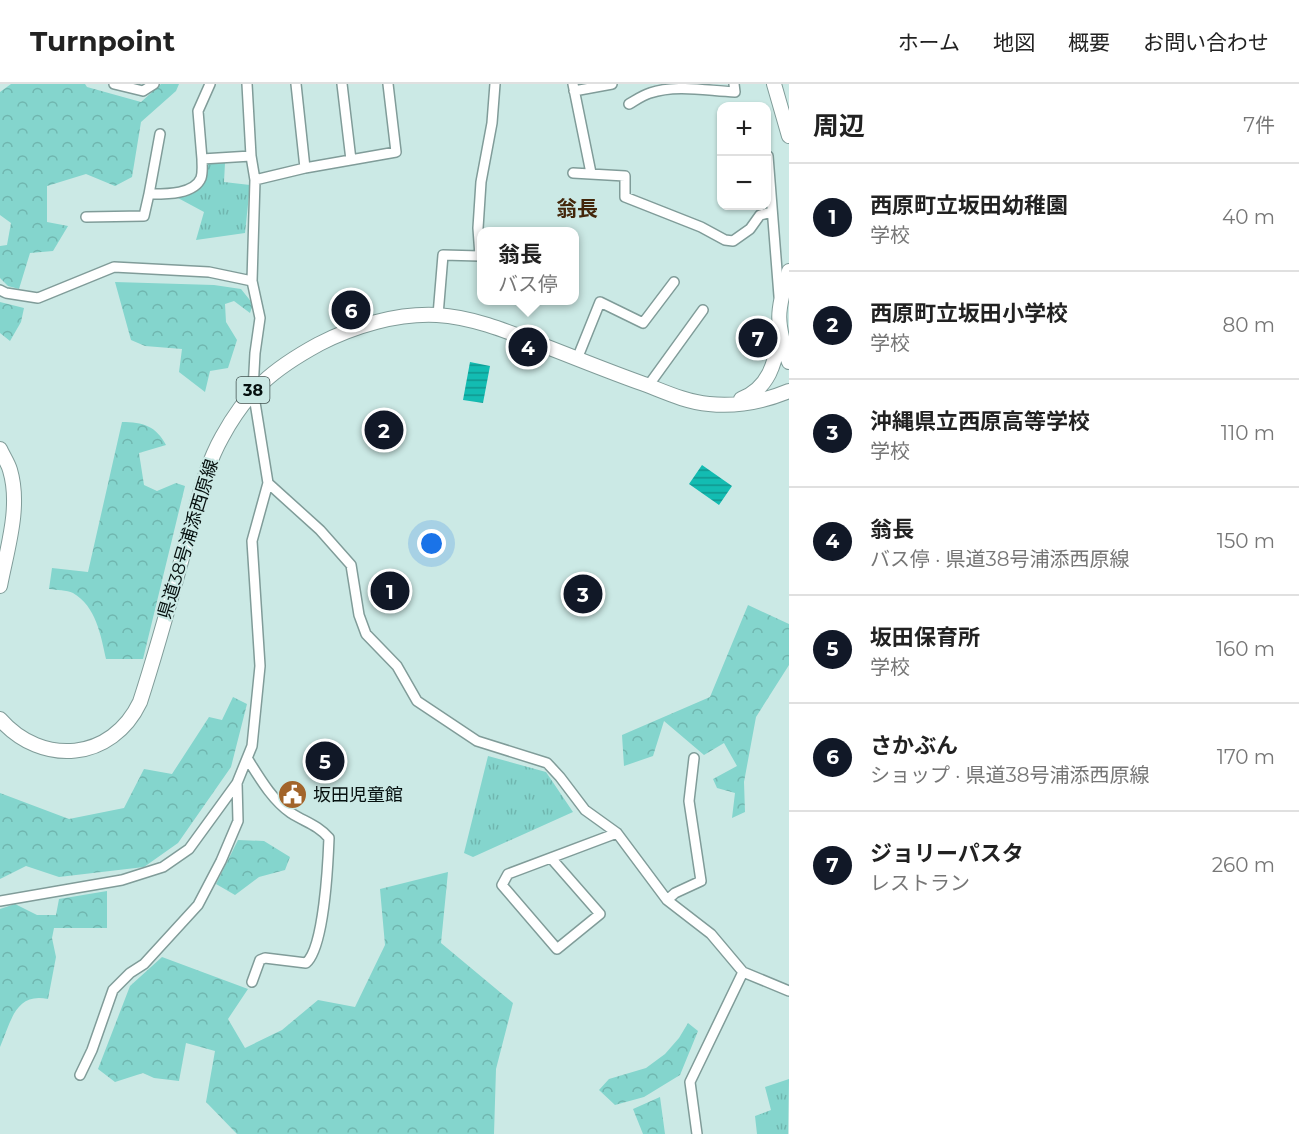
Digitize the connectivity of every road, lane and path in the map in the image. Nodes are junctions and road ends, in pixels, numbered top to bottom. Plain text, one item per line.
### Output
1 (114, 84) edge
2 (154, 84) edge
3 (210, 84) edge
4 (247, 84) edge
5 (296, 84) edge
6 (342, 84) edge
7 (388, 84) edge
8 (495, 84) edge
9 (612, 84) edge
10 (734, 84) edge
11 (774, 84) edge
12 (573, 87) edge
13 (629, 104) dead end
14 (788, 129) edge
15 (160, 134) dead end
16 (251, 156) junction
17 (202, 159) junction
18 (351, 160) junction
19 (305, 168) junction
20 (573, 173) dead end
21 (591, 173) junction
22 (255, 180) junction
23 (149, 194) junction
24 (771, 198) edge
25 (772, 212) junction
26 (87, 218) dead end
27 (478, 227) edge
28 (477, 256) edge
29 (789, 271) edge
30 (252, 281) junction
31 (674, 282) dead end
32 (0, 290) edge
33 (779, 301) junction
34 (703, 310) dead end
35 (438, 315) junction
36 (783, 330) edge
37 (578, 359) junction
38 (789, 362) edge
39 (648, 386) junction
40 (253, 390) junction
41 (789, 390) edge
42 (725, 405) junction
43 (0, 449) edge
44 (268, 483) junction
45 (0, 586) edge
46 (0, 719) edge
47 (247, 758) junction
48 (694, 758) dead end
49 (237, 783) junction
50 (617, 834) junction
51 (551, 858) junction
52 (667, 900) junction
53 (0, 901) edge
54 (743, 972) junction
55 (252, 982) dead end
56 (789, 991) edge
57 (80, 1075) dead end
58 (697, 1134) edge

1 - 2 street
3 - 17 street
4 - 16 street
5 - 19 street
6 - 18 street
7 - 18 street
8 - 27 street
9 - 12 street
10 - 13 street
11 - 14 main road
12 - 21 street
15 - 23 street
16 - 17 street
16 - 22 street
17 - 23 street
18 - 19 street
19 - 22 street
20 - 21 street
21 - 25 street
22 - 30 street
23 - 26 street
24 - 25 street
25 - 33 street
28 - 35 street
29 - 33 main road
30 - 32 street
30 - 40 street
31 - 37 street
33 - 36 main road
34 - 39 street
35 - 37 main road, 県道38号浦添西原線 / 38
35 - 40 main road, 県道38号浦添西原線 / 38
36 - 38 main road
36 - 42 main road
37 - 39 main road, 県道38号浦添西原線 / 38
39 - 42 main road, 県道38号浦添西原線 / 38
40 - 44 street
40 - 46 main road, 県道38号浦添西原線 / 38
41 - 42 main road, 県道38号浦添西原線 / 38
43 - 45 main road
44 - 47 street
44 - 50 street
47 - 49 street
47 - 55 street
48 - 52 street
49 - 53 street
49 - 57 street
50 - 51 street
50 - 52 street
51 - 51 street
52 - 54 street
54 - 56 street
54 - 58 street

